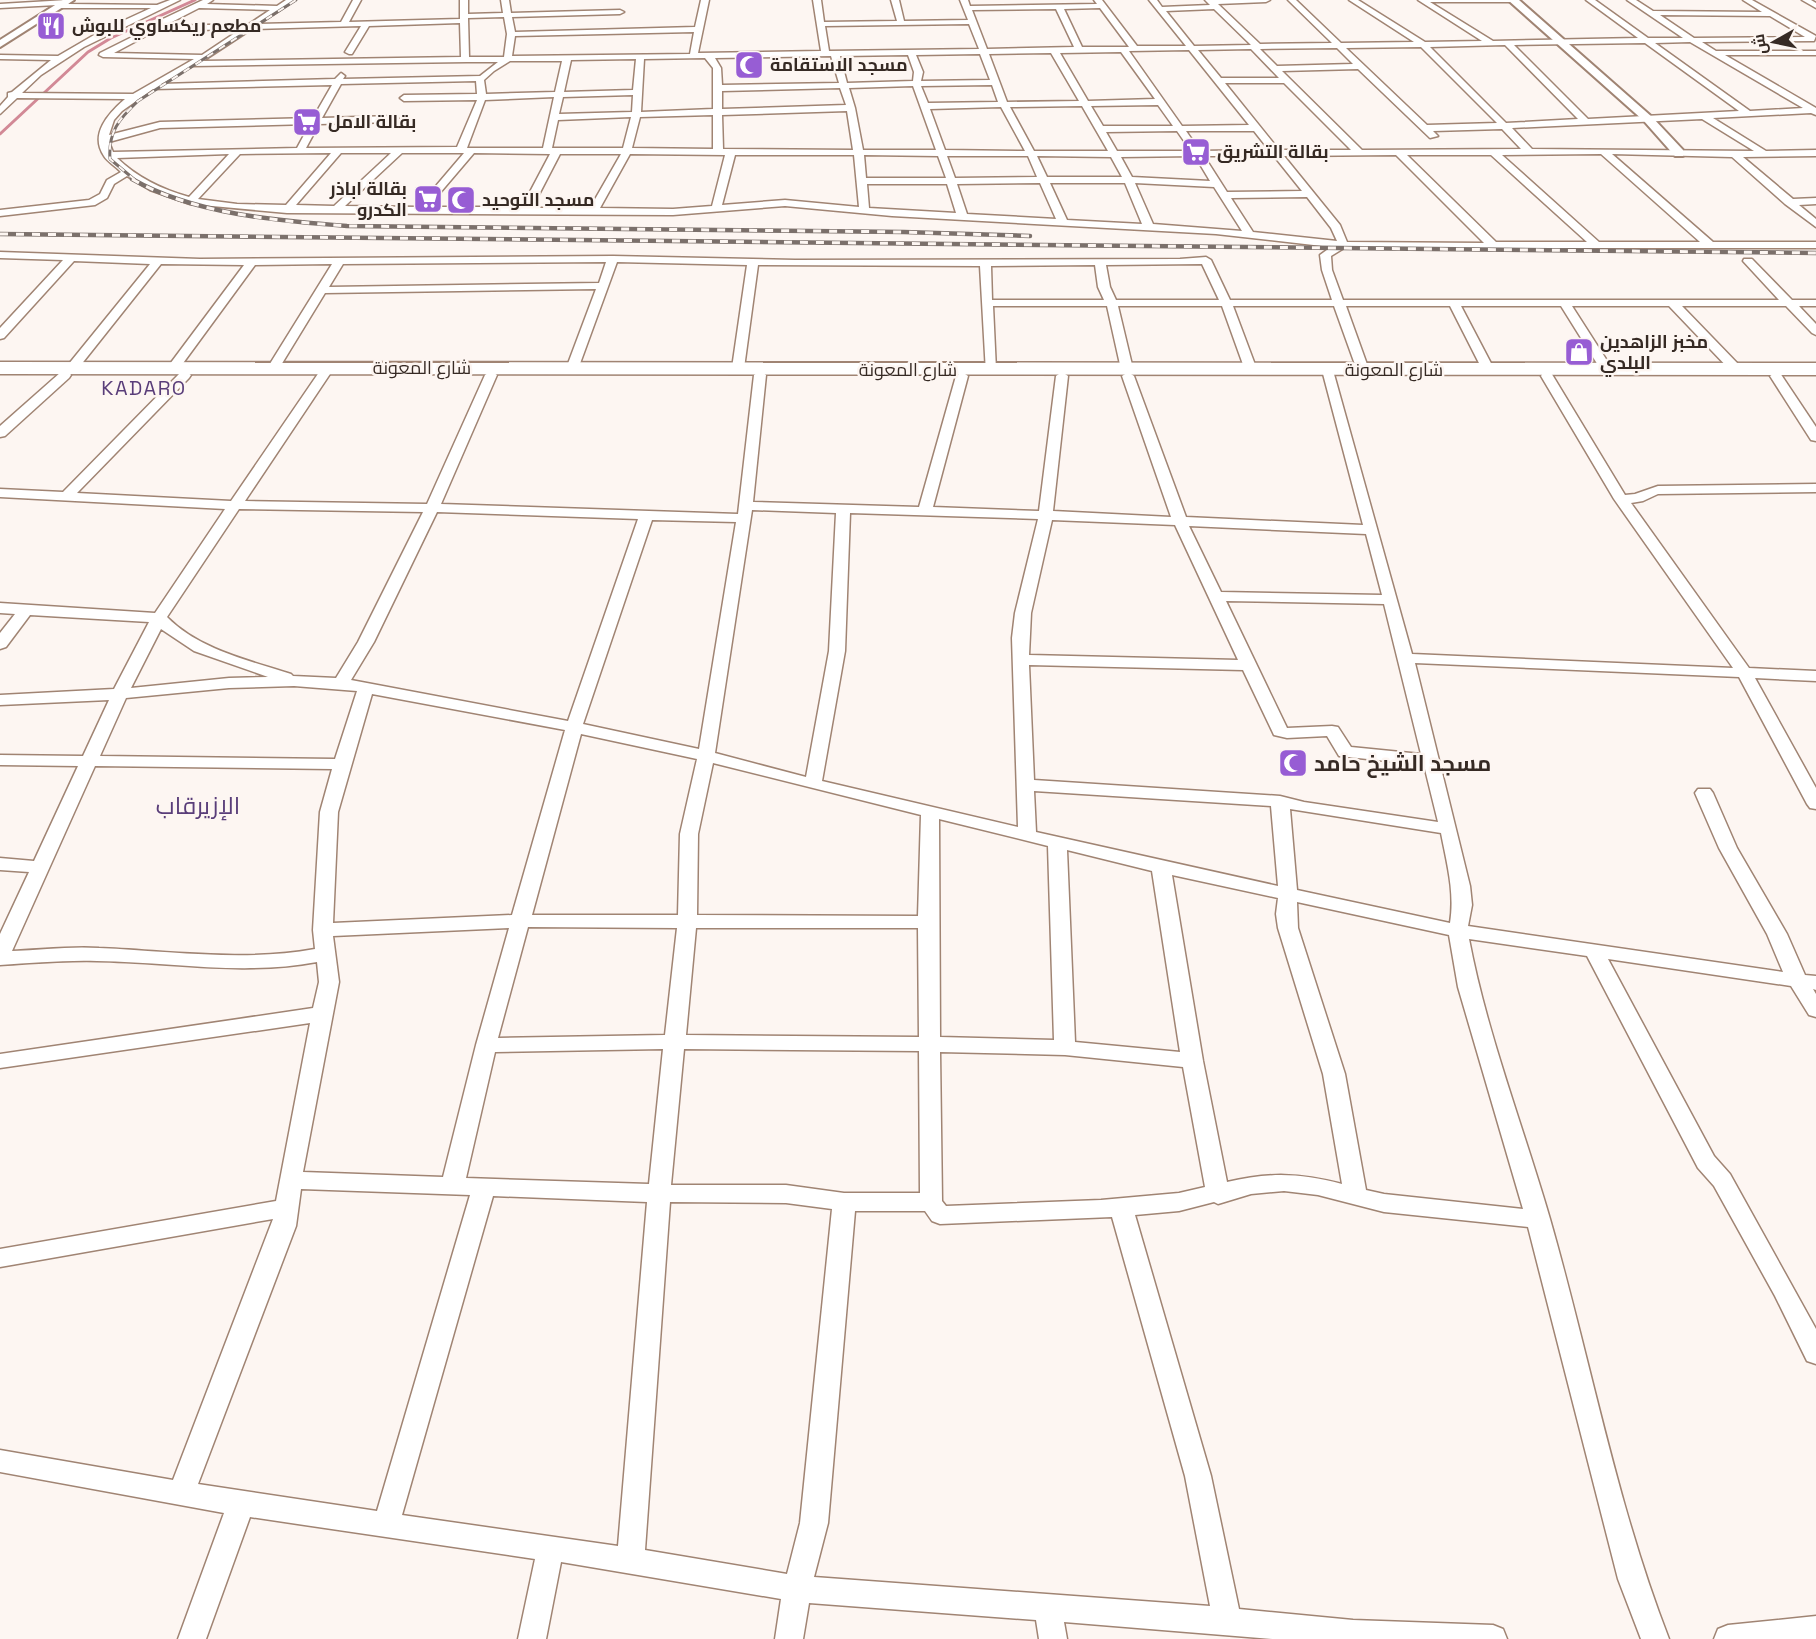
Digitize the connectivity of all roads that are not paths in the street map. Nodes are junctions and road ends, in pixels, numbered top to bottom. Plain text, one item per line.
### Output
1 (176, 0) edge
2 (209, 0) edge
3 (291, 0) edge
4 (357, 0) edge
5 (464, 0) edge
6 (505, 0) edge
7 (622, 0) edge
8 (705, 0) edge
9 (817, 0) edge
10 (895, 0) edge
11 (1153, 0) edge
12 (1258, 0) edge
13 (1266, 0) edge
14 (1292, 0) edge
15 (1353, 0) edge
16 (1422, 0) edge
17 (1513, 0) edge
18 (1590, 0) edge
19 (1747, 0) edge
20 (65, 3) edge
21 (1100, 3) edge
22 (1213, 3) edge
23 (1632, 3) edge
24 (965, 4) edge
25 (1025, 4) edge
26 (1618, 5) dead end
27 (0, 6) edge
28 (162, 6) junction
29 (196, 6) junction
30 (1598, 6) junction
31 (1059, 7) junction
32 (277, 8) junction
33 (1161, 9) junction
34 (620, 12) junction
35 (1652, 13) junction
36 (1770, 14) junction
37 (509, 15) junction
38 (465, 19) junction
39 (972, 22) junction
40 (902, 23) junction
41 (822, 24) junction
42 (343, 25) junction
43 (366, 25) junction
44 (247, 28) junction
45 (149, 29) junction
46 (700, 29) junction
47 (617, 31) junction
48 (511, 34) junction
49 (1692, 40) junction
50 (1815, 40) edge
51 (2, 41) edge
52 (1644, 41) junction
53 (1560, 42) junction
54 (1491, 43) junction
55 (1508, 43) junction
56 (1424, 45) junction
57 (1340, 46) junction
58 (1256, 47) junction
59 (1193, 48) junction
60 (1123, 49) junction
61 (1135, 49) junction
62 (1054, 50) junction
63 (1079, 50) junction
64 (985, 51) junction
65 (316, 52) dead end
66 (226, 53) dead end
67 (910, 53) junction
68 (1714, 53) junction
69 (1816, 53) edge
70 (830, 54) junction
71 (206, 55) junction
72 (348, 55) junction
73 (465, 56) junction
74 (0, 57) edge
75 (640, 57) junction
76 (693, 57) junction
77 (708, 57) junction
78 (58, 58) junction
79 (567, 58) junction
80 (508, 59) junction
81 (422, 61) junction
82 (190, 64) junction
83 (1360, 66) junction
84 (1276, 69) junction
85 (482, 78) junction
86 (411, 80) junction
87 (1288, 80) junction
88 (1219, 81) junction
89 (337, 82) junction
90 (994, 82) junction
91 (916, 83) junction
92 (842, 85) junction
93 (150, 87) junction
94 (718, 87) junction
95 (637, 92) junction
96 (0, 95) edge
97 (18, 95) junction
98 (558, 95) junction
99 (135, 97) junction
100 (482, 97) junction
101 (404, 98) junction
102 (1160, 102) junction
103 (1083, 104) junction
104 (1004, 105) junction
105 (925, 106) junction
106 (850, 108) junction
107 (0, 111) edge
108 (1815, 111) edge
109 (717, 112) junction
110 (1747, 113) junction
111 (636, 114) junction
112 (1704, 116) junction
113 (553, 117) junction
114 (394, 119) junction
115 (1647, 119) junction
116 (315, 121) junction
117 (1586, 122) junction
118 (1503, 126) junction
119 (1178, 128) junction
120 (1256, 128) junction
121 (1424, 128) junction
122 (1100, 129) junction
123 (104, 139) junction
124 (382, 141) junction
125 (300, 150) junction
126 (339, 150) junction
127 (400, 150) junction
128 (460, 150) junction
129 (472, 150) junction
130 (552, 150) junction
131 (627, 150) junction
132 (237, 151) junction
133 (718, 151) junction
134 (731, 151) junction
135 (1603, 151) junction
136 (858, 152) junction
137 (1530, 152) junction
138 (941, 153) junction
139 (1031, 153) junction
140 (1360, 153) junction
141 (1399, 153) junction
142 (1451, 153) junction
143 (1494, 153) junction
144 (1679, 153) junction
145 (1816, 153) edge
146 (1113, 154) junction
147 (1198, 154) junction
148 (1278, 154) junction
149 (1734, 154) junction
150 (1765, 154) junction
151 (108, 155) junction
152 (128, 172) junction
153 (951, 179) junction
154 (1128, 180) junction
155 (861, 181) junction
156 (1043, 181) junction
157 (1217, 184) junction
158 (1310, 194) junction
159 (1224, 195) junction
160 (190, 201) junction
161 (1816, 201) edge
162 (1789, 202) junction
163 (287, 210) junction
164 (335, 210) junction
165 (420, 210) junction
166 (526, 210) junction
167 (716, 210) junction
168 (593, 211) junction
169 (864, 211) junction
170 (0, 213) edge
171 (962, 216) junction
172 (1062, 221) junction
173 (1816, 224) edge
174 (1148, 226) junction
175 (1249, 234) junction
176 (1594, 244) junction
177 (1341, 245) junction
178 (1710, 245) junction
179 (1816, 245) edge
180 (1494, 246) junction
181 (0, 255) edge
182 (70, 259) junction
183 (613, 259) junction
184 (340, 260) junction
185 (159, 261) junction
186 (252, 261) junction
187 (1748, 261) dead end
188 (753, 263) junction
189 (985, 263) junction
190 (1100, 263) junction
191 (604, 286) junction
192 (324, 290) junction
193 (1338, 302) junction
194 (988, 303) junction
195 (1226, 303) junction
196 (1816, 303) edge
197 (1112, 304) junction
198 (1454, 304) junction
199 (1565, 304) junction
200 (1673, 304) junction
201 (1790, 304) junction
202 (1816, 330) edge
203 (0, 335) edge
204 (274, 367) junction
205 (0, 368) edge
206 (738, 368) junction
207 (572, 369) junction
208 (1488, 369) junction
209 (1736, 369) junction
210 (1816, 369) edge
211 (990, 370) junction
212 (1251, 370) junction
213 (1363, 370) junction
214 (1607, 370) junction
215 (27, 371) junction
216 (68, 371) junction
217 (180, 371) junction
218 (326, 372) junction
219 (1127, 373) junction
220 (1329, 373) junction
221 (1669, 373) junction
222 (0, 374) edge
223 (491, 375) junction
224 (760, 375) junction
225 (962, 375) junction
226 (1062, 376) junction
227 (1547, 376) junction
228 (1776, 376) junction
229 (1816, 376) edge
230 (0, 433) edge
231 (1816, 437) edge
232 (1816, 488) edge
233 (0, 494) edge
234 (65, 498) junction
235 (1621, 499) junction
236 (238, 505) junction
237 (432, 508) junction
238 (843, 509) junction
239 (744, 512) junction
240 (924, 513) junction
241 (647, 515) junction
242 (1046, 515) junction
243 (1180, 521) junction
244 (1372, 530) junction
245 (1215, 596) junction
246 (1391, 600) junction
247 (0, 609) edge
248 (26, 610) junction
249 (159, 618) junction
250 (0, 644) edge
251 (1406, 658) junction
252 (1019, 660) junction
253 (1247, 665) junction
254 (1744, 672) junction
255 (1816, 676) edge
256 (294, 681) junction
257 (341, 683) junction
258 (366, 688) junction
259 (120, 693) junction
260 (0, 700) edge
261 (574, 727) junction
262 (706, 756) junction
263 (0, 760) edge
264 (1431, 760) junction
265 (89, 762) junction
266 (342, 764) junction
267 (813, 784) junction
268 (1027, 784) junction
269 (1704, 793) dead end
270 (1280, 801) junction
271 (1816, 804) edge
272 (930, 812) junction
273 (1449, 829) junction
274 (1027, 834) junction
275 (1057, 842) junction
276 (0, 864) edge
277 (39, 867) junction
278 (1161, 867) junction
279 (1288, 896) junction
280 (520, 921) junction
281 (687, 921) junction
282 (928, 922) junction
283 (323, 930) junction
284 (1458, 931) junction
285 (1594, 951) junction
286 (326, 954) junction
287 (0, 957) edge
288 (1797, 980) junction
289 (1816, 983) edge
290 (1816, 1010) edge
291 (324, 1014) junction
292 (676, 1042) junction
293 (928, 1044) junction
294 (486, 1045) junction
295 (1065, 1048) junction
296 (0, 1061) edge
297 (1192, 1061) junction
298 (290, 1180) junction
299 (453, 1184) junction
300 (484, 1187) junction
301 (659, 1193) junction
302 (1218, 1194) junction
303 (1356, 1197) junction
304 (844, 1202) junction
305 (931, 1202) junction
306 (287, 1208) junction
307 (1121, 1208) junction
308 (1538, 1219) junction
309 (0, 1258) edge
310 (1816, 1354) edge
311 (0, 1461) edge
312 (182, 1493) junction
313 (241, 1504) junction
314 (386, 1525) junction
315 (550, 1550) junction
316 (631, 1560) junction
317 (796, 1589) junction
318 (1048, 1608) junction
319 (1227, 1621) junction
320 (1816, 1629) edge
321 (192, 1639) edge
322 (532, 1639) edge
323 (789, 1639) edge
324 (1053, 1639) edge
325 (1493, 1639) edge
326 (1655, 1639) edge
327 (1728, 1639) edge

1 - 28 street
2 - 29 street
3 - 32 street
4 - 42 street
5 - 38 street
6 - 37 street
7 - 34 street
8 - 46 street
9 - 41 street
10 - 40 street
11 - 33 street
12 - 13 street
12 - 22 street
14 - 57 street
15 - 56 street
16 - 17 street
16 - 54 street
17 - 53 street
18 - 30 street
19 - 36 street
20 - 27 street
20 - 28 street
20 - 51 street
21 - 31 street
21 - 61 street
22 - 33 street
22 - 58 street
23 - 35 street
24 - 25 street
24 - 39 street
25 - 31 street
26 - 30 street
28 - 78 street
29 - 32 street
29 - 45 street
30 - 52 street
31 - 63 street
32 - 44 street
33 - 59 street
34 - 37 street
34 - 47 street
35 - 36 street
35 - 49 street
36 - 50 street
37 - 38 street
37 - 48 street
38 - 43 street
38 - 73 street
39 - 40 street
39 - 64 street
40 - 41 street
41 - 70 street
42 - 43 street
42 - 44 street
43 - 72 street
44 - 45 street
44 - 71 street
45 - 71 street
46 - 47 street
46 - 76 street
47 - 48 street
48 - 80 street
49 - 50 street
49 - 52 street
49 - 68 street
52 - 53 street
52 - 110 street
53 - 55 street
53 - 115 street
54 - 55 street
54 - 56 street
55 - 117 street
56 - 57 street
56 - 118 street
57 - 58 street
57 - 83 street
58 - 59 street
58 - 84 street
59 - 61 street
59 - 88 street
60 - 61 street
60 - 63 street
60 - 102 street
62 - 63 street
62 - 64 street
62 - 103 street
64 - 67 street
64 - 90 street
65 - 72 street
66 - 71 street
67 - 70 street
67 - 91 street
68 - 69 street
68 - 108 street
70 - 77 street
70 - 92 street
71 - 82 street
72 - 73 street
72 - 81 street
72 - 82 street
72 - 89 street
73 - 80 street
73 - 81 street
74 - 78 street
75 - 76 street
75 - 79 street
75 - 95 street
76 - 77 street
77 - 94 street
78 - 97 street
79 - 80 street
79 - 98 street
80 - 85 street
81 - 86 street
82 - 93 street
83 - 84 street
83 - 121 street
84 - 87 street
85 - 86 street
85 - 100 street
86 - 89 street
86 - 101 street
87 - 88 street
87 - 140 street
88 - 120 street
89 - 93 street
89 - 116 street
90 - 91 street
90 - 104 street
91 - 92 street
91 - 105 street
92 - 94 street
92 - 106 street
93 - 99 street
94 - 109 street
95 - 98 street
95 - 111 street
96 - 97 street
97 - 99 street
97 - 107 street
98 - 100 street
98 - 113 street
99 - 123 street
100 - 101 street
100 - 128 street
101 - 114 street
102 - 103 street
102 - 119 street
103 - 104 street
103 - 122 street
104 - 105 street
104 - 139 street
105 - 138 street
106 - 109 street
106 - 136 street
108 - 110 street
109 - 111 street
109 - 133 street
110 - 112 street
111 - 113 street
111 - 131 street
112 - 115 street
112 - 150 street
113 - 130 street
114 - 116 street
114 - 124 street
115 - 117 street
115 - 144 street
116 - 123 street
116 - 125 street
117 - 118 street
118 - 121 street
118 - 137 street
119 - 120 street
119 - 122 street
119 - 147 street
120 - 148 street
121 - 142 street
122 - 146 street
123 - 151 street
124 - 126 street
124 - 127 street
125 - 126 street
125 - 132 street
126 - 163 street
127 - 128 street
127 - 164 street
128 - 129 street
129 - 130 street
129 - 165 street
130 - 131 street
130 - 166 street
131 - 133 street
131 - 168 street
132 - 151 street
132 - 160 street
133 - 134 street
134 - 136 street
134 - 167 street
135 - 137 street
135 - 144 street
135 - 178 street
136 - 138 street
136 - 155 street
137 - 143 street
138 - 139 street
138 - 153 street
139 - 146 street
139 - 156 street
140 - 141 street
140 - 148 street
141 - 142 street
141 - 180 street
142 - 143 street
143 - 176 street
144 - 149 street
145 - 150 street
146 - 147 street
146 - 154 street
147 - 148 street
147 - 157 street
148 - 158 street
149 - 150 street
149 - 162 street
151 - 152 street
152 - 160 street
152 - 170 street
153 - 155 street
153 - 156 street
153 - 171 street
154 - 156 street
154 - 157 street
154 - 174 street
155 - 169 street
156 - 172 street
157 - 159 street
158 - 159 street
158 - 177 street
159 - 175 street
160 - 163 street
161 - 162 street
162 - 173 street
163 - 164 street
164 - 165 street
165 - 166 street
166 - 168 street
167 - 168 street
167 - 169 street
169 - 171 street
171 - 172 street
172 - 174 street
174 - 175 street
175 - 177 street
176 - 178 street
176 - 180 street
177 - 180 street
177 - 193 street
178 - 179 street
181 - 182 street
182 - 185 street
182 - 203 street
183 - 184 street
183 - 188 street
183 - 191 street
184 - 186 street
184 - 192 street
185 - 186 street
185 - 216 street
186 - 217 street
187 - 201 street
188 - 189 street
188 - 206 street
189 - 190 street
189 - 194 street
190 - 195 street
190 - 197 street
191 - 192 street
191 - 207 street
192 - 204 street
193 - 195 street
193 - 198 street
193 - 213 street
194 - 197 street
194 - 211 street
195 - 197 street
195 - 212 street
196 - 201 street
197 - 219 street
198 - 199 street
198 - 208 street
199 - 200 street
199 - 214 street
200 - 201 street
200 - 209 street
201 - 202 street
204 - 217 highway, شارع المعونة
204 - 218 highway, شارع المعونة
205 - 215 highway, شارع المعونة
206 - 207 highway, شارع المعونة
206 - 211 highway, شارع المعونة
207 - 218 highway, شارع المعونة
208 - 213 highway, شارع المعونة
208 - 214 highway, شارع المعونة
209 - 210 highway, شارع المعونة
209 - 221 highway, شارع المعونة
211 - 219 highway, شارع المعونة
212 - 219 highway, شارع المعونة
212 - 220 highway, شارع المعونة
213 - 220 highway, شارع المعونة
214 - 221 highway, شارع المعونة
215 - 216 highway, شارع المعونة
215 - 222 highway, شارع المعونة
216 - 217 highway, شارع المعونة
216 - 230 street
217 - 218 highway, شارع المعونة
217 - 234 street
218 - 223 highway, شارع المعونة
218 - 236 street
219 - 220 highway, شارع المعونة
219 - 226 highway, شارع المعونة
219 - 243 street
220 - 227 highway, شارع المعونة
220 - 244 street
221 - 227 highway, شارع المعونة
221 - 228 highway, شارع المعونة
223 - 224 highway, شارع المعونة
223 - 237 street
224 - 225 highway, شارع المعونة
224 - 239 street
225 - 226 highway, شارع المعونة
225 - 240 street
226 - 242 street
227 - 235 street
228 - 229 highway, شارع المعونة
228 - 231 street
232 - 235 street
233 - 234 street
234 - 236 street
235 - 254 street
236 - 237 street
236 - 249 street
237 - 241 street
237 - 257 street
238 - 239 street
238 - 240 street
238 - 267 street
239 - 241 street
239 - 262 street
240 - 242 street
241 - 261 street
242 - 243 street
242 - 252 street
243 - 244 street
243 - 245 street
244 - 246 street
245 - 246 street
245 - 253 street
246 - 251 street
247 - 248 street
248 - 249 street
248 - 250 street
249 - 256 street
249 - 259 street
251 - 254 street
251 - 264 street
252 - 253 street
252 - 268 street
253 - 264 street
254 - 255 street
254 - 271 street
256 - 257 street
256 - 259 street
257 - 258 street
258 - 261 street
258 - 266 street
259 - 260 street
259 - 265 street
261 - 262 street
261 - 280 street
262 - 267 street
262 - 281 street
263 - 265 street
264 - 273 street
265 - 266 street
265 - 277 street
266 - 283 street
267 - 272 street
268 - 270 street
268 - 274 street
269 - 288 street
270 - 273 street
270 - 279 street
272 - 274 street
272 - 282 street
273 - 284 street
274 - 275 street
275 - 278 street
275 - 295 street
276 - 277 street
277 - 287 street
278 - 279 street
278 - 297 street
279 - 284 street
279 - 303 street
280 - 281 street
280 - 283 street
280 - 294 street
281 - 282 street
281 - 292 street
282 - 293 street
283 - 286 street
284 - 285 street
284 - 308 street
285 - 288 street
285 - 310 street
286 - 287 street
286 - 291 street
288 - 289 street
288 - 290 street
291 - 296 street
291 - 298 street
292 - 293 street
292 - 294 street
292 - 301 street
293 - 295 street
293 - 305 street
294 - 299 street
295 - 297 street
297 - 302 street
298 - 299 street
298 - 306 street
299 - 300 street
300 - 301 street
300 - 314 street
301 - 304 street
301 - 316 street
302 - 303 street
302 - 307 street
303 - 308 street
304 - 305 street
304 - 317 street
305 - 307 street
306 - 309 street
306 - 312 street
307 - 319 street
308 - 326 street
311 - 312 street
312 - 313 street
313 - 314 street
313 - 321 street
314 - 315 street
315 - 316 street
315 - 322 street
316 - 317 street
317 - 318 street
317 - 323 street
318 - 319 street
318 - 324 street
319 - 325 street
320 - 327 street

